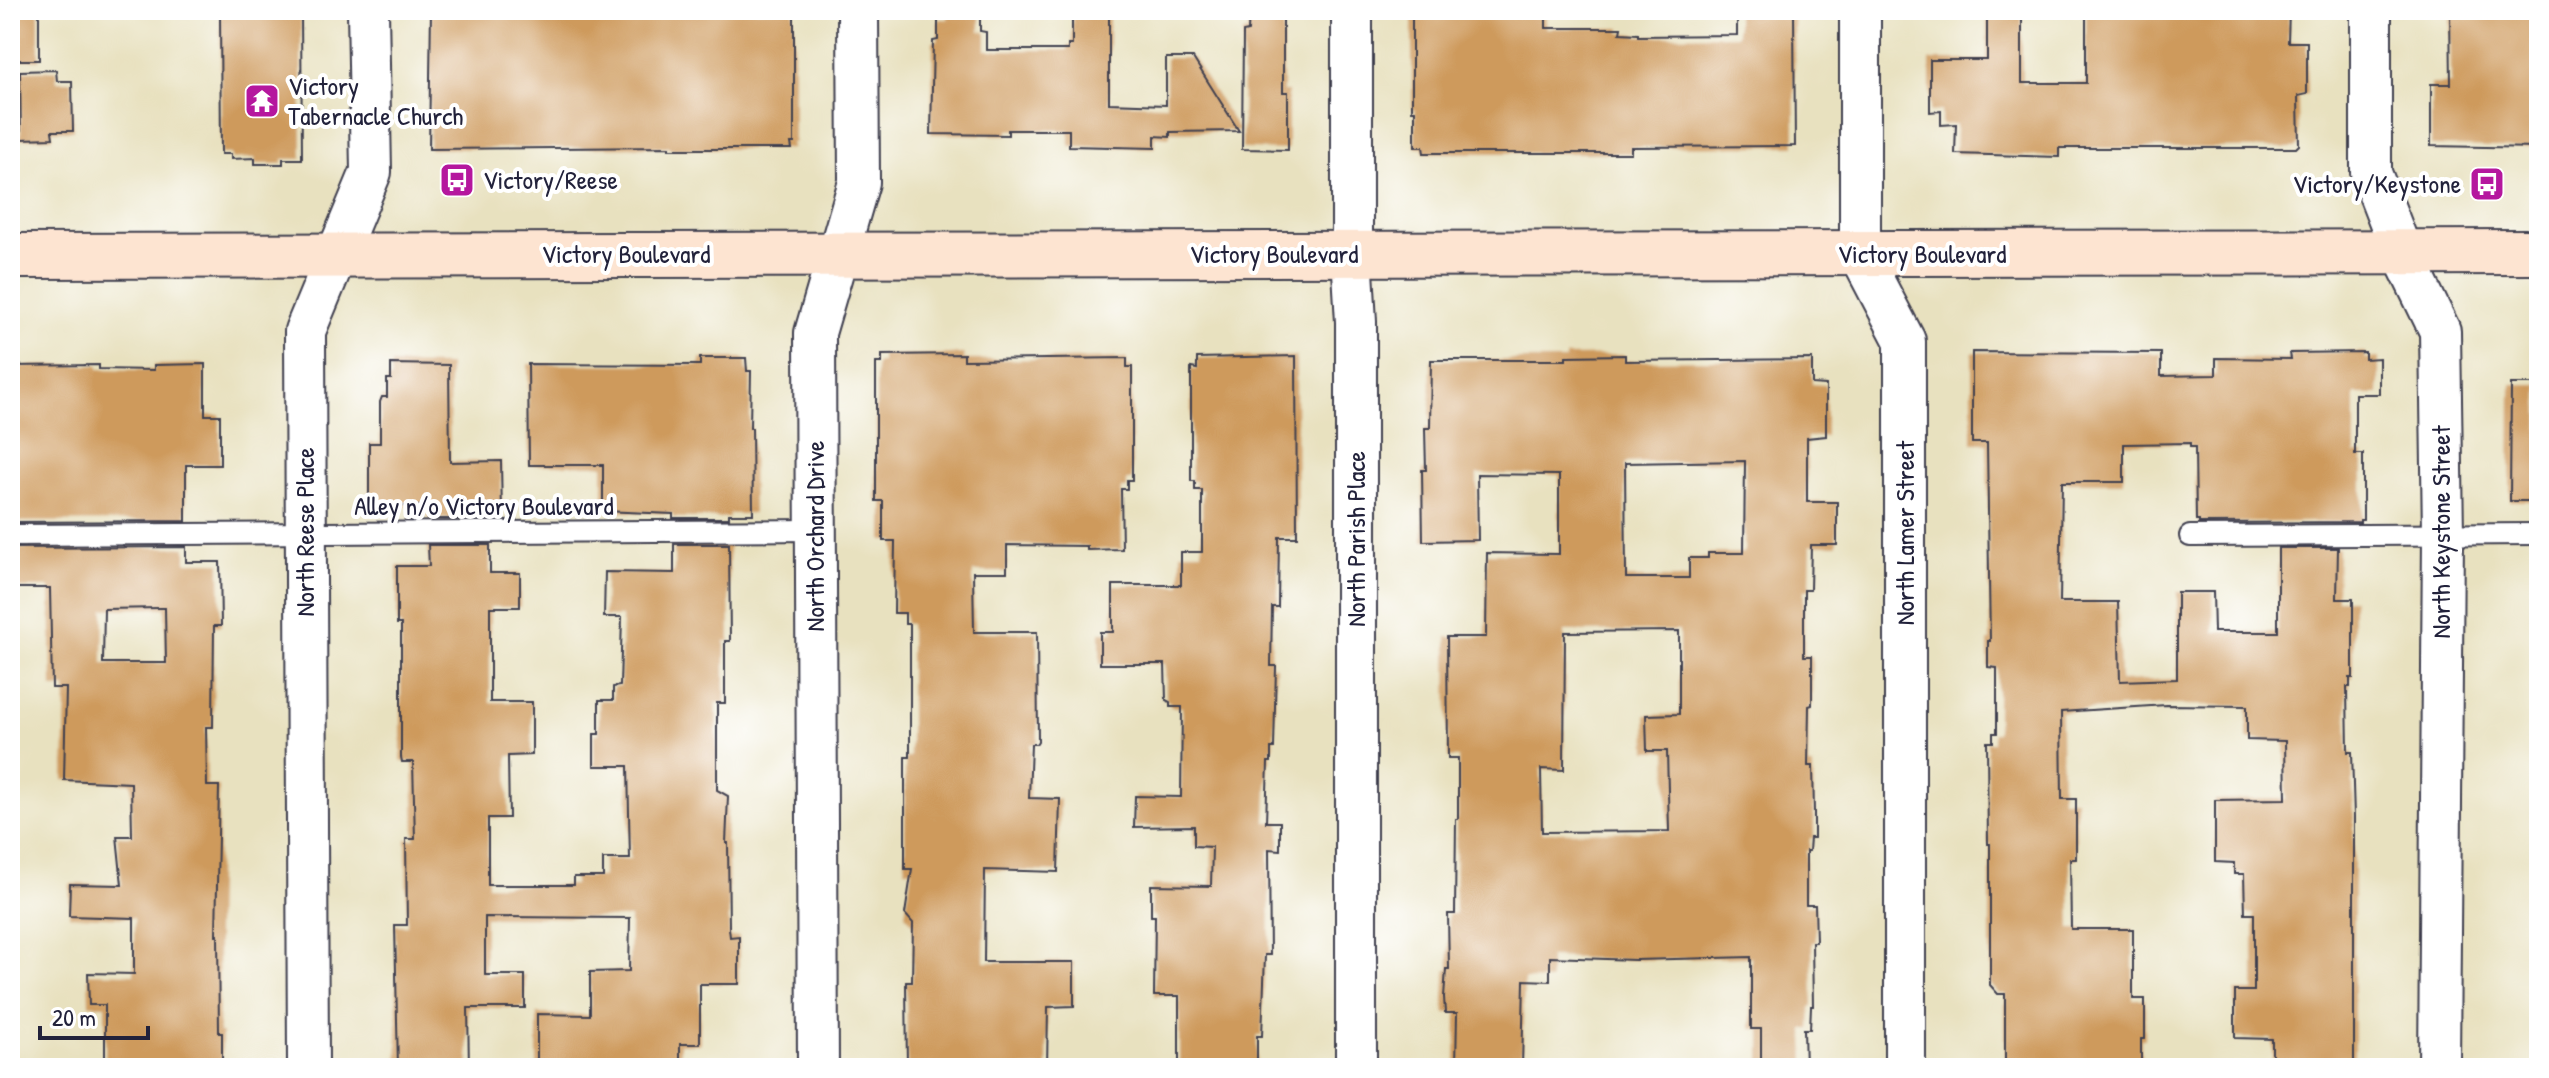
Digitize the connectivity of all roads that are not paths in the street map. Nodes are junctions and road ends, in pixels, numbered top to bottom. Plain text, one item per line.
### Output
1 (368, 10) edge
2 (858, 10) edge
3 (1352, 10) edge
4 (1860, 10) edge
5 (2371, 10) edge
6 (2539, 252) edge
7 (2402, 253) junction
8 (838, 254) junction
9 (1352, 254) junction
10 (336, 255) junction
11 (1860, 255) junction
12 (10, 256) edge
13 (814, 530) junction
14 (305, 533) junction
15 (2443, 534) junction
16 (2539, 534) edge
17 (10, 535) edge
18 (2190, 536) dead end
19 (308, 1068) edge
20 (818, 1068) edge
21 (1356, 1068) edge
22 (1905, 1068) edge
23 (2439, 1068) edge

1 - 10 street, North Reese Place
2 - 8 street, North Orchard Drive
3 - 9 street, North Parish Place
4 - 11 street, North Lamer Street
5 - 7 street, North Keystone Street
6 - 7 main road, Victory Boulevard
7 - 11 main road, Victory Boulevard
7 - 15 street, North Keystone Street
8 - 9 main road, Victory Boulevard
8 - 10 main road, Victory Boulevard
8 - 13 street, North Orchard Drive
9 - 11 main road, Victory Boulevard
9 - 21 street, North Parish Place
10 - 12 main road, Victory Boulevard
10 - 14 street, North Reese Place
11 - 22 street, North Lamer Street
13 - 14 lane, Alley n/o Victory Boulevard
13 - 20 street, North Orchard Drive
14 - 17 lane, Alley n/o Victory Boulevard
14 - 19 street, North Reese Place
15 - 16 lane
15 - 18 lane
15 - 23 street, North Keystone Street

